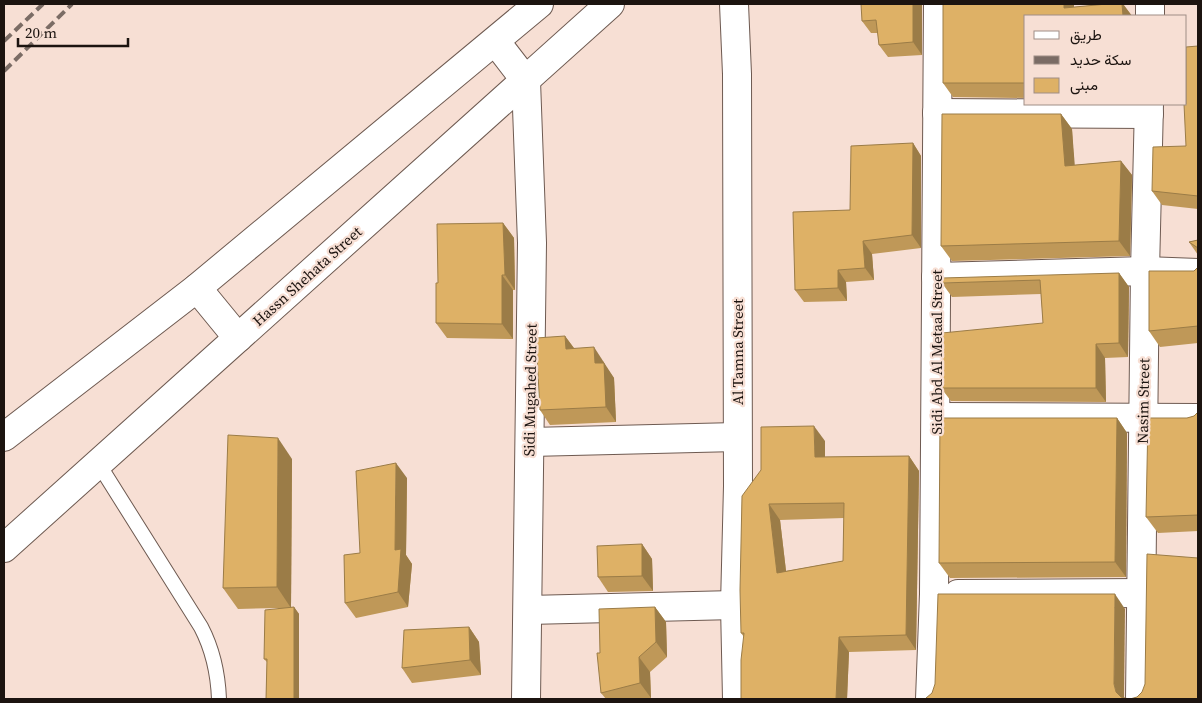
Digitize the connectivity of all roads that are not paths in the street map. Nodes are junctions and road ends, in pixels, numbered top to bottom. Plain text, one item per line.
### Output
1 (539, 4) edge
2 (610, 4) edge
3 (734, 4) edge
4 (938, 4) edge
5 (496, 42) junction
6 (526, 81) junction
7 (1149, 109) edge
8 (937, 113) junction
9 (1145, 271) junction
10 (1198, 273) edge
11 (936, 276) junction
12 (197, 288) junction
13 (238, 338) junction
14 (936, 417) junction
15 (1143, 417) junction
16 (1198, 418) edge
17 (4, 437) edge
18 (737, 437) junction
19 (530, 442) junction
20 (98, 463) junction
21 (4, 548) edge
22 (1142, 593) junction
23 (934, 594) junction
24 (736, 605) junction
25 (528, 610) junction
26 (219, 699) edge
27 (526, 699) edge
28 (737, 699) edge
29 (930, 699) edge
30 (1140, 699) edge

1 - 5 street
2 - 6 street, Hassn Shehata Street
3 - 18 street, Al Tamna Street
4 - 8 street, Sidi Abd Al Metaal Street
5 - 6 street
5 - 12 street
6 - 13 street, Hassn Shehata Street
6 - 19 street, Sidi Mugahed Street
7 - 8 street
7 - 9 street, Nasim Street
8 - 11 street, Sidi Abd Al Metaal Street
9 - 10 street
9 - 11 street
9 - 15 street, Nasim Street
11 - 14 street, Sidi Abd Al Metaal Street
12 - 13 street
12 - 17 street
13 - 20 street, Hassn Shehata Street
14 - 15 street
14 - 23 street, Sidi Abd Al Metaal Street
15 - 16 street
15 - 22 street, Nasim Street
18 - 19 street
18 - 24 street, Al Tamna Street
19 - 25 street, Sidi Mugahed Street
20 - 21 street, Hassn Shehata Street
20 - 26 lane
22 - 23 street
22 - 30 street, Nasim Street
23 - 29 street, Sidi Abd Al Metaal Street
24 - 25 street
24 - 28 street, Al Tamna Street
25 - 27 street, Sidi Mugahed Street

